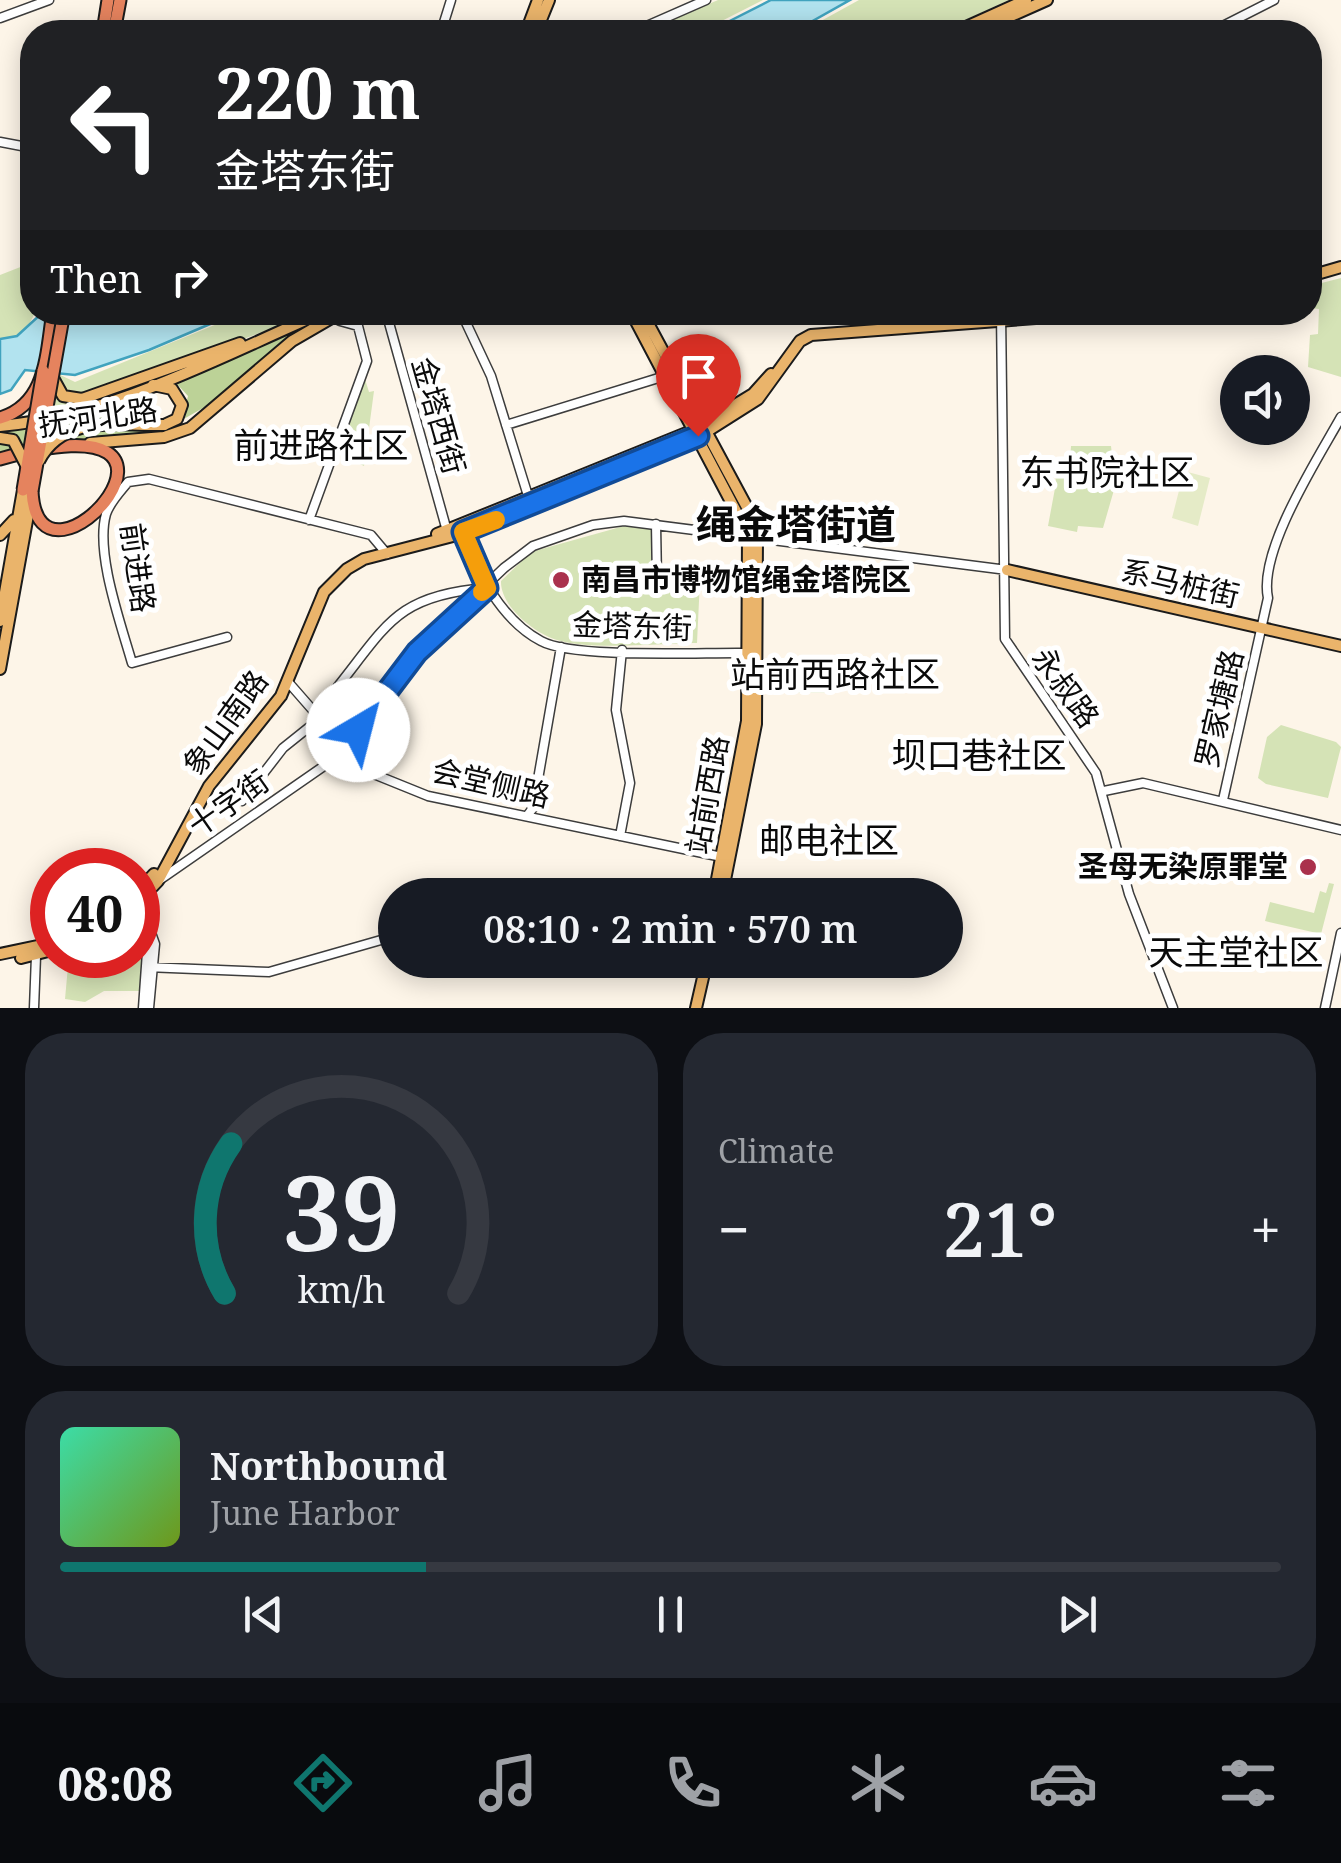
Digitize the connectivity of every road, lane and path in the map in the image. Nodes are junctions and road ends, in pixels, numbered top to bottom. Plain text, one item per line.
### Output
1 (49, 0) edge
2 (706, 0) edge
3 (1026, 0) edge
4 (1047, 0) edge
5 (1274, 0) edge
6 (0, 18) edge
7 (660, 20) edge
8 (982, 20) edge
9 (1002, 20) edge
10 (1235, 20) edge
11 (52, 325) edge
12 (61, 325) edge
13 (293, 325) edge
14 (325, 325) edge
15 (356, 325) edge
16 (391, 325) edge
17 (468, 325) edge
18 (638, 325) edge
19 (648, 325) edge
20 (923, 325) edge
21 (1001, 325) edge
22 (288, 327) junction
23 (48, 374) junction
24 (666, 376) junction
25 (152, 385) junction
26 (227, 399) junction
27 (1341, 417) edge
28 (0, 418) edge
29 (164, 425) junction
30 (506, 425) junction
31 (0, 426) edge
32 (700, 431) junction
33 (0, 438) edge
34 (90, 443) junction
35 (0, 459) edge
36 (32, 467) junction
37 (27, 491) junction
38 (530, 498) junction
39 (309, 520) junction
40 (656, 524) junction
41 (462, 529) junction
42 (447, 531) junction
43 (752, 535) junction
44 (0, 536) edge
45 (386, 551) junction
46 (1007, 570) junction
47 (643, 581) dead end
48 (487, 588) junction
49 (0, 621) edge
50 (1262, 628) junction
51 (226, 637) dead end
52 (1341, 646) edge
53 (560, 647) junction
54 (622, 650) junction
55 (747, 652) junction
56 (0, 669) edge
57 (289, 682) junction
58 (318, 718) junction
59 (345, 747) junction
60 (1104, 791) junction
61 (1223, 800) junction
62 (242, 801) dead end
63 (527, 816) junction
64 (1341, 830) edge
65 (620, 836) junction
66 (722, 857) junction
67 (160, 864) edge
68 (160, 877) edge
69 (718, 878) edge
70 (725, 878) edge
71 (160, 880) edge
72 (1341, 934) edge
73 (378, 941) edge
74 (30, 948) edge
75 (30, 956) edge
76 (0, 957) edge
77 (160, 967) edge
78 (35, 978) edge
79 (148, 978) edge
80 (700, 978) edge
81 (34, 1008) edge
82 (146, 1008) edge
83 (693, 1008) edge
84 (1174, 1008) edge
85 (1325, 1008) edge

1 - 6 street
2 - 7 street
3 - 8 main road
4 - 9 main road
5 - 10 street
11 - 23 highway
12 - 23 highway, bridge
13 - 22 main road, 抚河北路
14 - 26 main road, 抚河北路
15 - 39 street
16 - 42 street, 金塔西街
17 - 30 street
18 - 24 main road, 站前西路
19 - 32 main road, 站前西路
20 - 32 main road, 象山南路
21 - 46 street, 永叔路
22 - 23 main road
22 - 25 main road, 抚河北路
23 - 28 highway, bridge
23 - 36 highway, bridge
24 - 30 street
24 - 32 main road, 站前西路
25 - 29 main road
25 - 31 main road, 抚河北路
26 - 29 main road
26 - 34 main road, 抚河北路
27 - 50 street, 罗家塘路
29 - 36 main road, bridge
30 - 38 street
32 - 38 main road, 象山南路
32 - 41 main road, 象山南路
32 - 43 main road, 站前西路
33 - 36 main road, bridge
34 - 35 highway, 抚河北路
34 - 37 highway
36 - 37 highway, bridge
37 - 44 main road
37 - 49 main road
37 - 56 main road
38 - 41 main road, 象山南路
39 - 45 street, 前进路
39 - 51 street, 前进路
40 - 43 street, 十字街
40 - 47 street
40 - 48 street, 十字街
41 - 42 main road, 象山南路
41 - 45 main road, 象山南路
41 - 48 street, 金塔东街
42 - 45 main road, 象山南路
43 - 46 street, 十字街
43 - 55 main road, 站前西路
43 - 70 main road, 站前西路
45 - 57 main road, 象山南路
45 - 67 main road, 象山南路
46 - 50 main road, 系马桩街
46 - 60 street, 永叔路
48 - 53 street, 金塔东街
48 - 58 street
48 - 59 street, 十字街
50 - 52 main road, 系马桩街
50 - 61 street, 罗家塘路
53 - 54 street, 金塔东街
53 - 63 street
54 - 55 street, 金塔东街
54 - 65 street
55 - 66 main road, 站前西路
57 - 58 street, 会堂侧路
57 - 68 main road, 象山南路
58 - 59 street, 会堂侧路
58 - 62 street
59 - 63 street, 会堂侧路
59 - 71 street, 十字街
60 - 61 street, 罗家塘路
60 - 84 street, 永叔路
61 - 64 street, 罗家塘路
63 - 65 street, 会堂侧路
65 - 66 street, 会堂侧路
66 - 69 main road, 站前西路
72 - 85 street
73 - 77 street
74 - 76 main road
75 - 76 main road
78 - 81 street
79 - 82 street
80 - 83 main road

